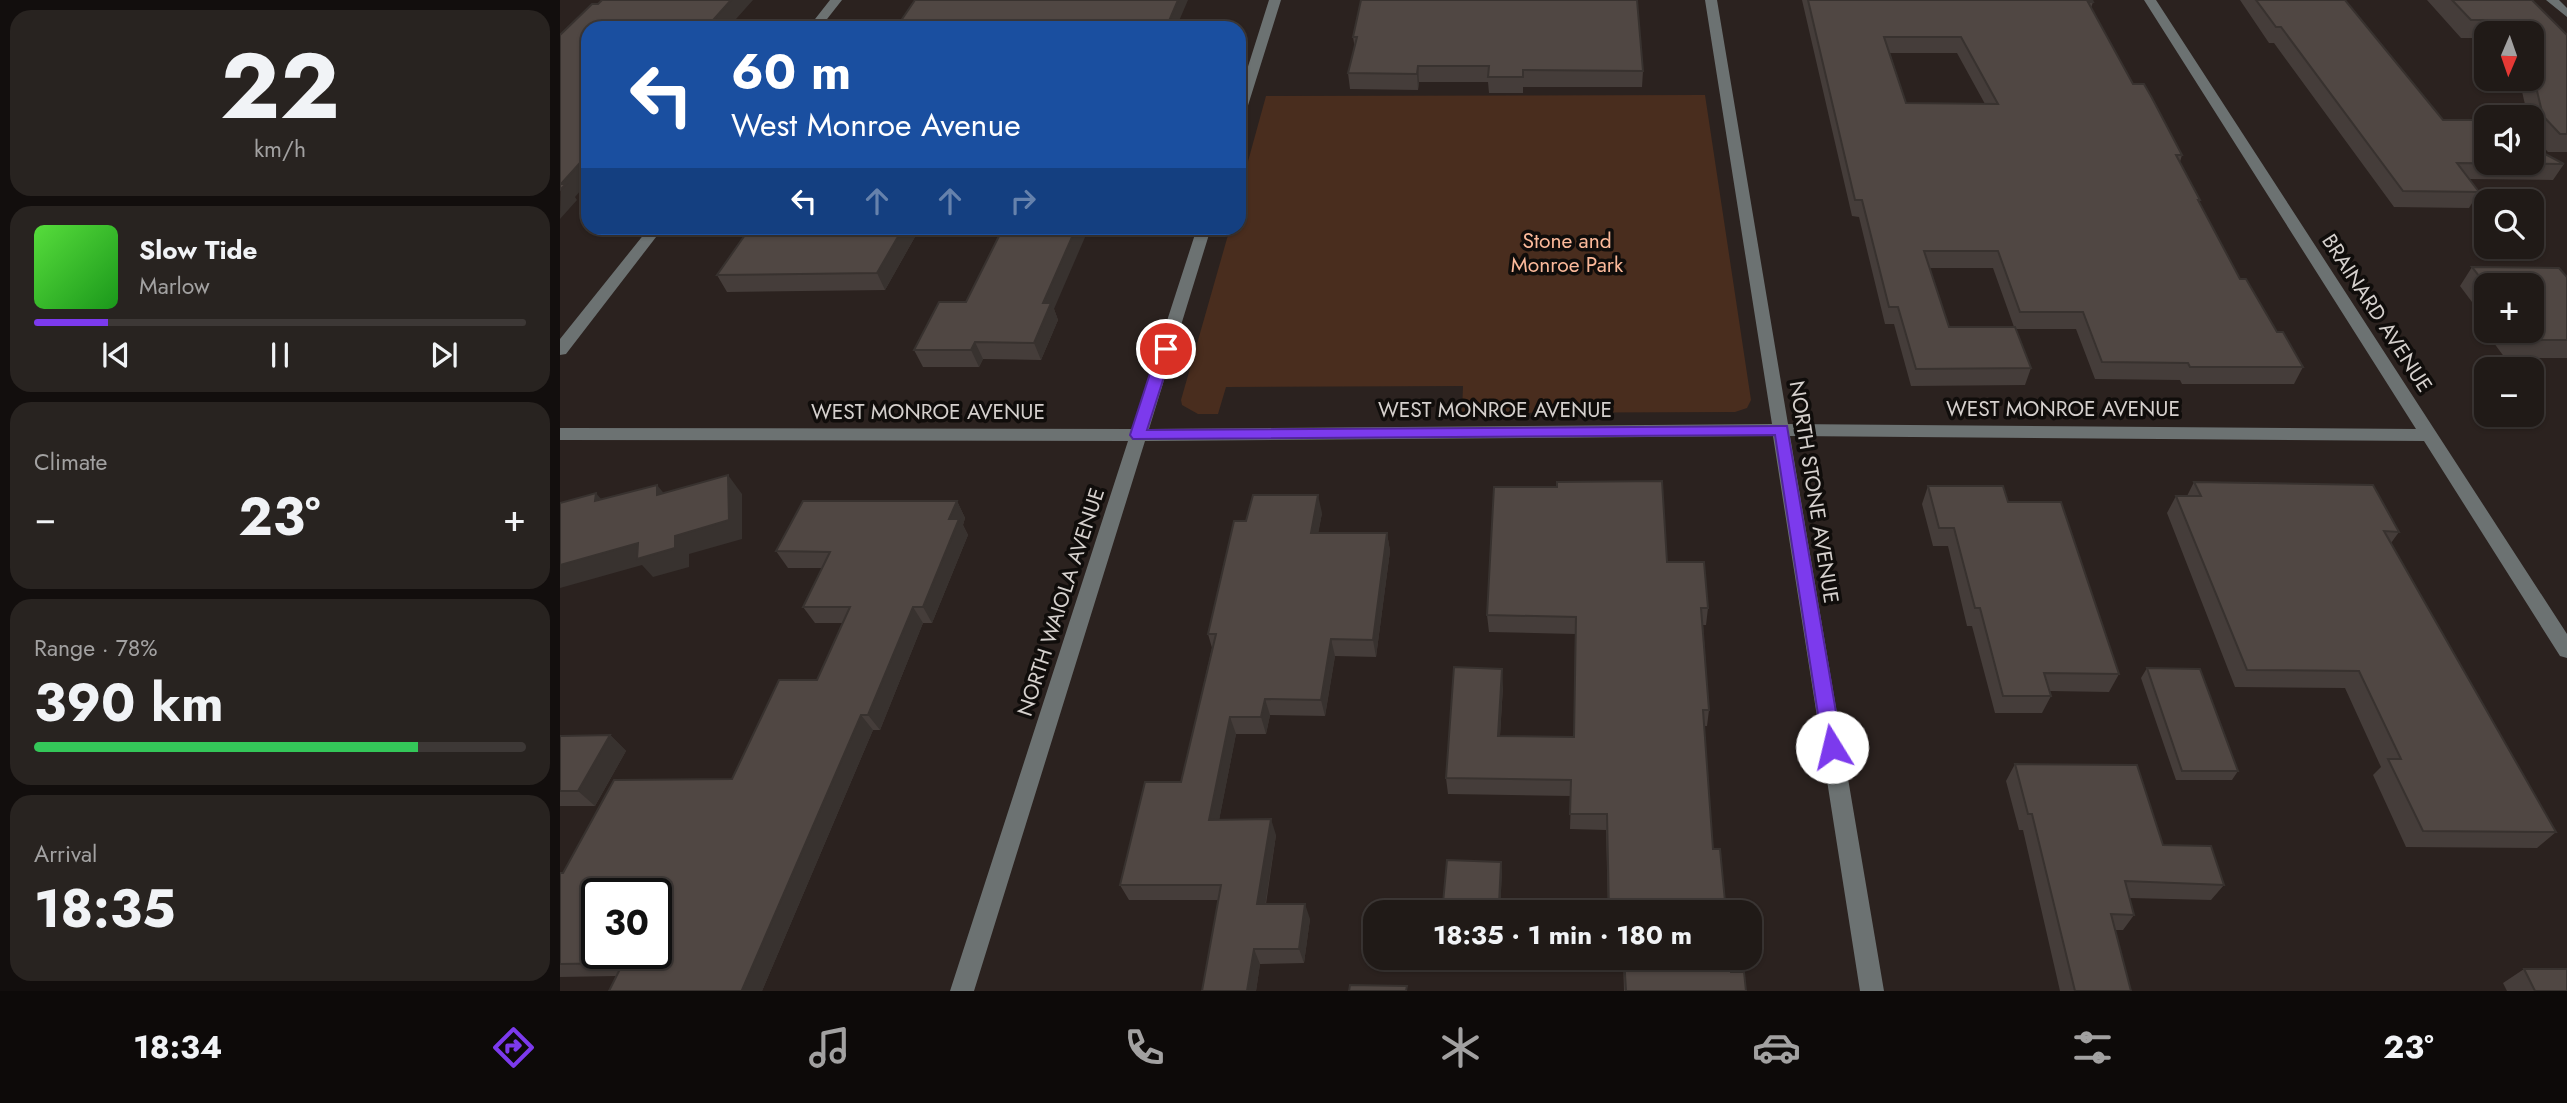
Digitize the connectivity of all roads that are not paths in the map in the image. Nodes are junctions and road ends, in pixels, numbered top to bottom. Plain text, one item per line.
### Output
1 (836, 0) edge
2 (1275, 0) edge
3 (1711, 0) edge
4 (2150, 0) edge
5 (2552, 0) edge
6 (2567, 14) edge
7 (820, 21) edge
8 (1246, 93) edge
9 (650, 235) edge
10 (1202, 235) edge
11 (560, 350) edge
12 (1782, 430) junction
13 (560, 434) edge
14 (1138, 435) junction
15 (2431, 435) junction
16 (2567, 650) edge
17 (962, 991) edge
18 (1872, 991) edge

1 - 7 street
2 - 8 street
3 - 12 street, NORTH STONE AVENUE
4 - 15 street, BRAINARD AVENUE
5 - 6 street
9 - 11 street
10 - 14 street, NORTH WAIOLA AVENUE
12 - 14 street, WEST MONROE AVENUE
12 - 15 street, WEST MONROE AVENUE
12 - 18 street, NORTH STONE AVENUE
13 - 14 street, WEST MONROE AVENUE
14 - 17 street, NORTH WAIOLA AVENUE
15 - 16 street, BRAINARD AVENUE

